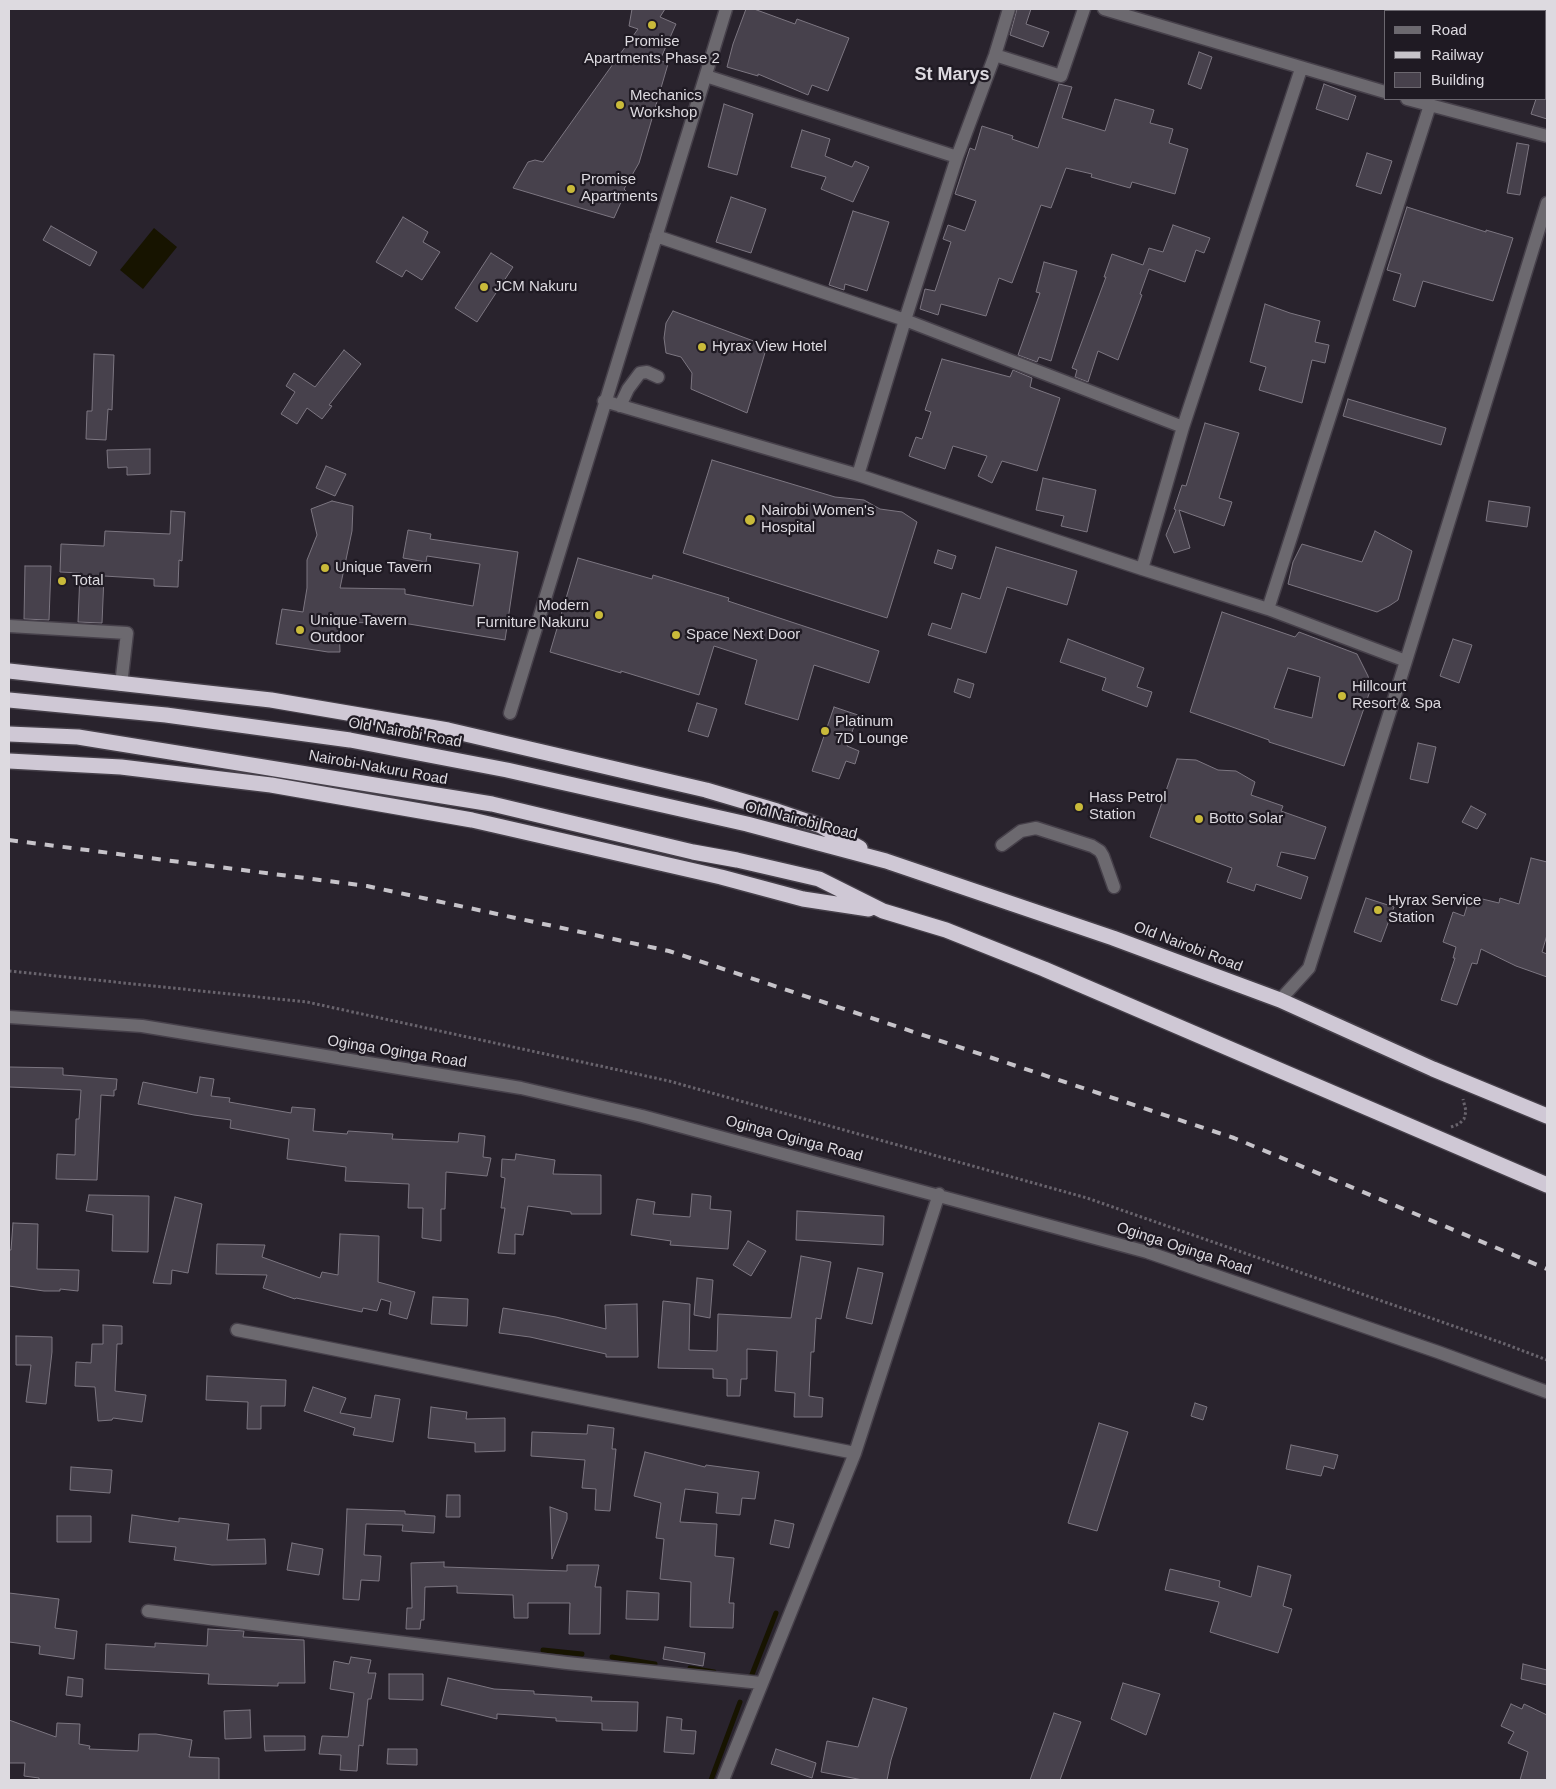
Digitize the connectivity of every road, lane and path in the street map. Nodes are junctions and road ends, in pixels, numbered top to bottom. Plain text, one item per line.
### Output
1 (726, 9) edge
2 (1009, 9) edge
3 (1084, 9) edge
4 (1104, 9) edge
5 (995, 55) junction
6 (1302, 69) junction
7 (706, 76) junction
8 (1384, 92) edge
9 (1411, 100) edge
10 (1430, 105) junction
11 (1547, 136) edge
12 (957, 157) junction
13 (1547, 203) edge
14 (656, 236) junction
15 (905, 320) junction
16 (658, 376) dead end
17 (604, 401) junction
18 (620, 406) junction
19 (1183, 427) junction
20 (858, 475) junction
21 (1142, 569) junction
22 (1268, 609) junction
23 (9, 626) edge
24 (1406, 662) junction
25 (9, 671) edge
26 (122, 685) junction
27 (9, 700) edge
28 (510, 713) dead end
29 (9, 734) edge
30 (9, 761) edge
31 (1002, 845) dead end
32 (886, 861) junction
33 (1114, 887) dead end
34 (883, 911) junction
35 (9, 971) edge
36 (1280, 1000) junction
37 (9, 1017) edge
38 (1458, 1093) dead end
39 (1547, 1116) edge
40 (1444, 1129) dead end
41 (1547, 1185) edge
42 (939, 1194) junction
43 (237, 1330) dead end
44 (1547, 1360) edge
45 (1547, 1392) edge
46 (855, 1453) junction
47 (148, 1611) dead end
48 (761, 1683) junction
49 (722, 1780) edge

1 - 7 street
2 - 5 street
3 - 5 street
4 - 6 street
5 - 12 street
6 - 8 street
6 - 19 street
7 - 12 street
7 - 14 street
9 - 10 street
10 - 11 street
10 - 22 street
12 - 15 street
13 - 24 street
14 - 15 street
14 - 17 street
15 - 19 street
15 - 20 street
16 - 18 street
17 - 18 street
17 - 28 street
18 - 20 street
19 - 21 street
20 - 21 street
21 - 22 street
22 - 24 street
23 - 26 street
24 - 36 street
25 - 26 highway
26 - 32 highway
27 - 32 highway, Old Nairobi Road
29 - 34 highway, Nairobi-Nakuru Road
30 - 34 highway
31 - 33 street
32 - 36 highway, Old Nairobi Road
34 - 41 highway
35 - 44 path
36 - 39 highway, Old Nairobi Road
37 - 42 street, Oginga Oginga Road
38 - 40 path
42 - 45 street, Oginga Oginga Road
42 - 46 street
43 - 46 street
46 - 48 street
47 - 48 street
48 - 49 street

